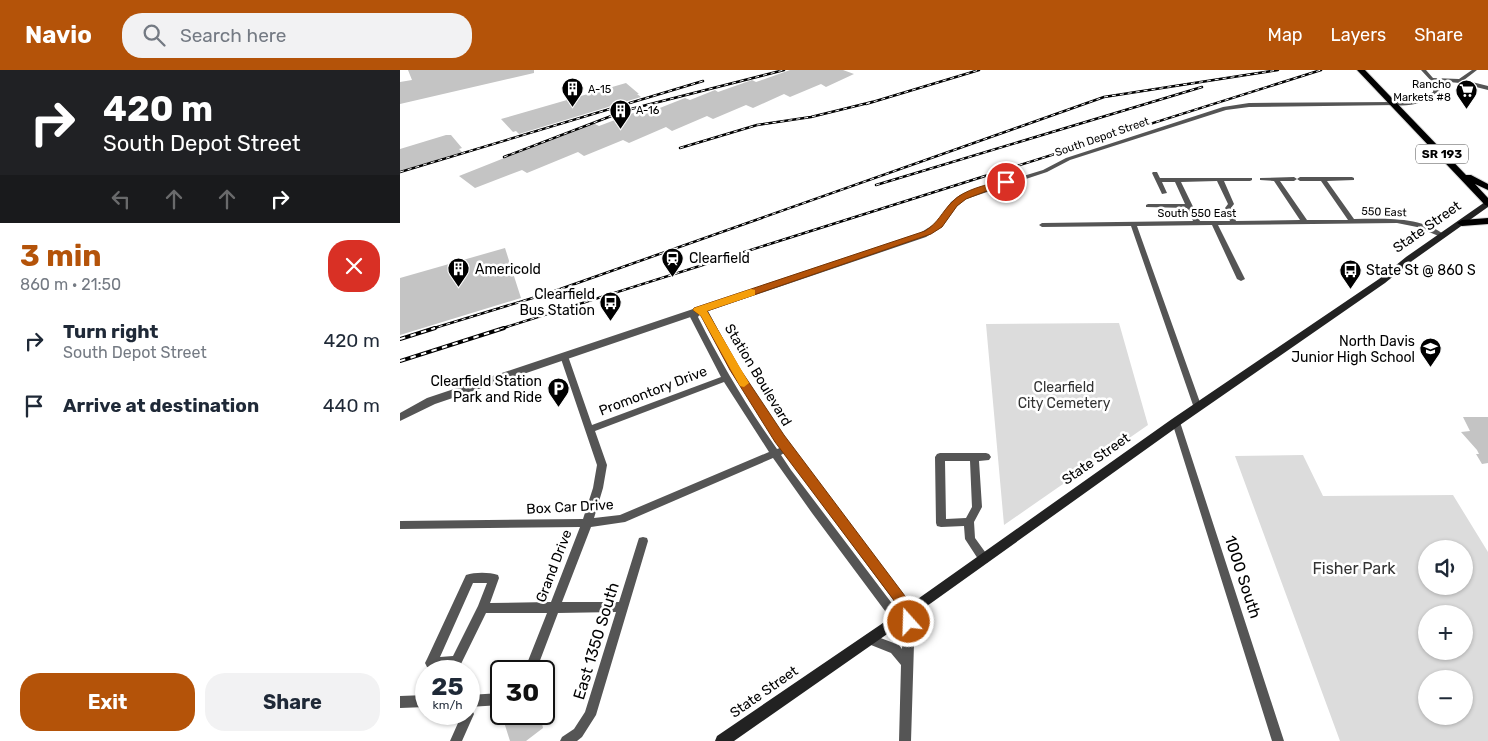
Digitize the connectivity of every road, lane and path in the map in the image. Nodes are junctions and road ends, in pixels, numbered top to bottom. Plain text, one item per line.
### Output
1 (1361, 70) edge
2 (1423, 70) edge
3 (1476, 70) edge
4 (1433, 79) junction
5 (1460, 81) junction
6 (1488, 88) edge
7 (1395, 104) junction
8 (1457, 170) junction
9 (1155, 174) dead end
10 (1250, 179) dead end
11 (1262, 179) dead end
12 (1276, 179) junction
13 (1297, 179) joint
14 (1322, 179) junction
15 (1352, 179) dead end
16 (1158, 180) junction
17 (1177, 180) junction
18 (1220, 180) junction
19 (1488, 187) edge
20 (1164, 193) dead end
21 (1488, 204) edge
22 (1148, 206) dead end
23 (1189, 206) junction
24 (1352, 221) junction
25 (1488, 221) edge
26 (1305, 222) junction
27 (1197, 223) junction
28 (1214, 223) junction
29 (1234, 223) junction
30 (1462, 223) junction
31 (1132, 224) junction
32 (1042, 225) dead end
33 (1443, 236) junction
34 (1241, 279) dead end
35 (698, 310) junction
36 (564, 356) junction
37 (726, 378) junction
38 (1198, 408) junction
39 (400, 417) edge
40 (1176, 422) junction
41 (590, 429) junction
42 (787, 448) junction
43 (776, 453) junction
44 (974, 457) junction
45 (986, 457) dead end
46 (587, 522) junction
47 (969, 522) junction
48 (400, 525) edge
49 (643, 541) dead end
50 (984, 559) junction
51 (623, 607) junction
52 (483, 608) junction
53 (554, 608) junction
54 (904, 616) junction
55 (870, 639) junction
56 (534, 660) edge
57 (907, 664) junction
58 (400, 702) edge
59 (415, 702) edge
60 (463, 725) edge
61 (456, 741) edge
62 (566, 741) edge
63 (722, 741) edge
64 (906, 741) edge
65 (1278, 741) edge

1 - 7 main road, SR 193
2 - 4 street
3 - 5 street
4 - 5 street
4 - 7 street
5 - 6 street
7 - 8 main road, SR 193
7 - 35 street, South Depot Street
8 - 19 main road
8 - 21 main road, SR 193
9 - 16 street
10 - 18 street
11 - 12 street
12 - 13 street
12 - 26 street
13 - 14 street
14 - 15 street
14 - 24 street
16 - 17 street
16 - 20 street
17 - 18 street
17 - 23 street
18 - 29 street
21 - 30 main road, State Street
22 - 23 street
23 - 27 street
24 - 26 street, South 550 East
24 - 33 street, 550 East
25 - 30 main road
26 - 29 street, South 550 East
27 - 28 street, South 550 East
27 - 31 street, South 550 East
28 - 29 street, South 550 East
28 - 34 street
30 - 33 main road, State Street
31 - 32 street, South 550 East
31 - 38 street
33 - 38 main road, State Street
35 - 36 street, South Depot Street
35 - 37 street, Station Boulevard
35 - 42 street, Station Boulevard
36 - 39 street, South Depot Street
36 - 41 street, Grand Drive
37 - 41 street, Promontory Drive
37 - 43 street, Station Boulevard
38 - 40 main road, State Street
40 - 50 main road, State Street
40 - 65 street, 1000 South
41 - 46 street, Grand Drive
42 - 43 street, Box Car Drive
42 - 54 street, Station Boulevard
43 - 46 street, Box Car Drive
43 - 54 street, Station Boulevard
44 - 45 street
44 - 47 street
44 - 47 street
46 - 48 street, Box Car Drive
46 - 53 street, Grand Drive
47 - 50 street
49 - 51 street, East 1350 South
50 - 54 main road, State Street
51 - 53 street
51 - 62 street, East 1350 South
52 - 52 street
52 - 53 street
53 - 56 street, Grand Drive
54 - 55 main road, State Street
54 - 57 street
55 - 57 street
55 - 63 main road, State Street
57 - 64 street
58 - 59 street
60 - 61 street

